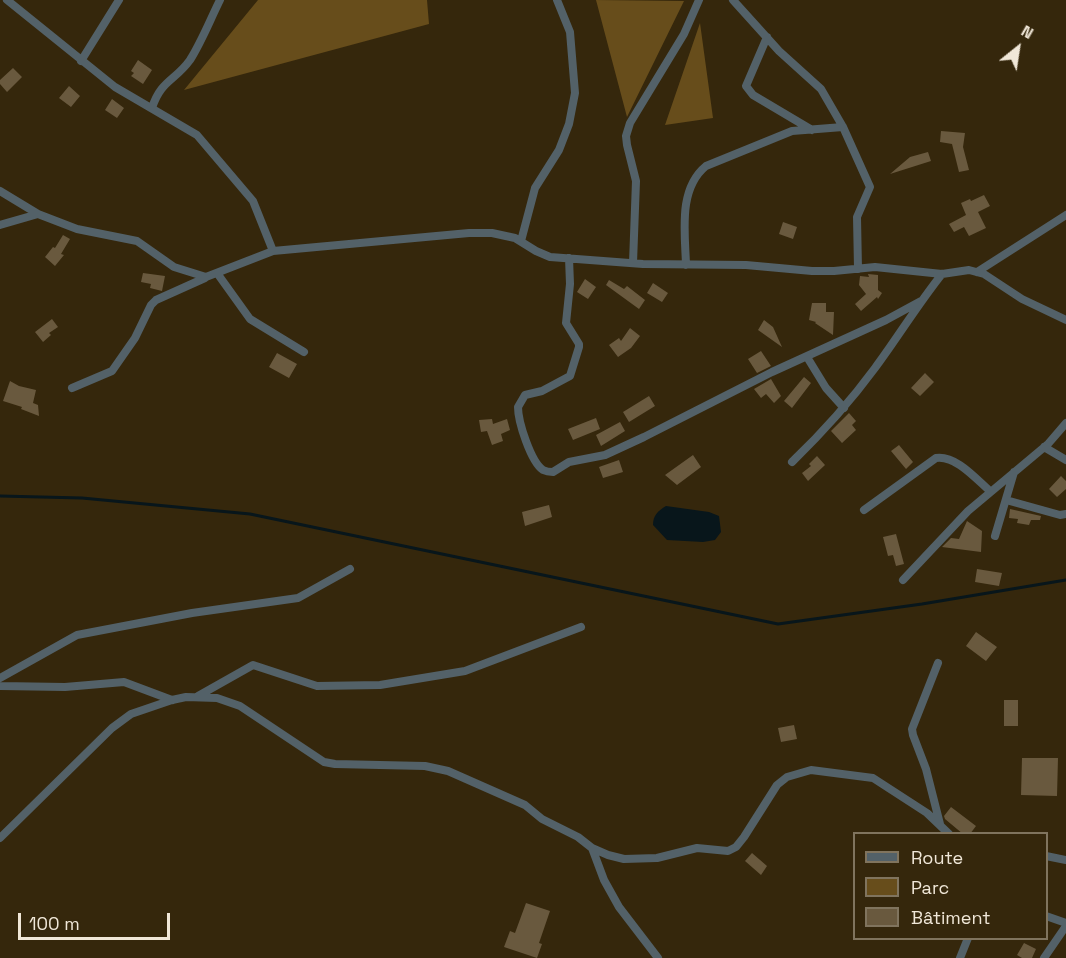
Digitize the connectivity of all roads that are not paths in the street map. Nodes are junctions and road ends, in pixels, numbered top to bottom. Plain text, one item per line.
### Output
1 (7, 0) edge
2 (120, 0) edge
3 (220, 0) edge
4 (557, 0) edge
5 (699, 0) edge
6 (733, 0) edge
7 (767, 37) junction
8 (81, 61) junction
9 (152, 108) junction
10 (843, 127) junction
11 (812, 130) junction
12 (0, 191) edge
13 (38, 214) junction
14 (1066, 215) edge
15 (0, 225) edge
16 (521, 241) junction
17 (273, 251) junction
18 (569, 258) junction
19 (633, 263) junction
20 (686, 265) junction
21 (858, 268) junction
22 (977, 272) junction
23 (217, 273) junction
24 (942, 274) junction
25 (206, 278) junction
26 (921, 301) junction
27 (1066, 320) edge
28 (304, 352) dead end
29 (807, 357) junction
30 (72, 387) dead end
31 (844, 408) junction
32 (1066, 423) edge
33 (1044, 447) junction
34 (1066, 460) edge
35 (792, 462) dead end
36 (1015, 470) junction
37 (990, 491) junction
38 (1006, 500) junction
39 (864, 510) dead end
40 (1066, 514) edge
41 (995, 536) dead end
42 (350, 569) dead end
43 (903, 580) dead end
44 (581, 627) dead end
45 (938, 663) dead end
46 (0, 678) edge
47 (0, 686) edge
48 (196, 697) junction
49 (172, 700) junction
50 (940, 825) junction
51 (947, 832) edge
52 (0, 838) edge
53 (592, 848) junction
54 (1048, 856) edge
55 (1066, 860) edge
56 (1048, 916) edge
57 (1066, 925) edge
58 (968, 940) edge
59 (658, 958) edge
60 (960, 958) edge
61 (1044, 958) edge

1 - 8 street
2 - 8 street
3 - 9 street
4 - 16 street
5 - 19 street
6 - 7 street
7 - 10 street
7 - 11 street
8 - 9 street
9 - 17 street
10 - 11 street
10 - 21 street
11 - 20 street
12 - 13 street
13 - 15 street
13 - 25 street
14 - 22 street
16 - 17 street
16 - 18 street
17 - 23 street
18 - 19 street
18 - 29 street
19 - 20 street
20 - 21 street
21 - 24 street
22 - 24 street
22 - 27 street
23 - 25 street
23 - 28 street
24 - 26 street
25 - 30 street
26 - 29 street
26 - 31 street
29 - 31 street
31 - 35 street
32 - 33 street
33 - 34 street
33 - 36 street
36 - 37 street
36 - 38 street
37 - 39 street
37 - 43 street
38 - 40 street
38 - 41 street
42 - 46 street
44 - 48 street
45 - 50 street
47 - 49 street
48 - 49 street
48 - 53 street
49 - 52 street
50 - 51 street
50 - 53 street
53 - 59 street
54 - 55 street
56 - 57 street
57 - 61 street
58 - 60 street

